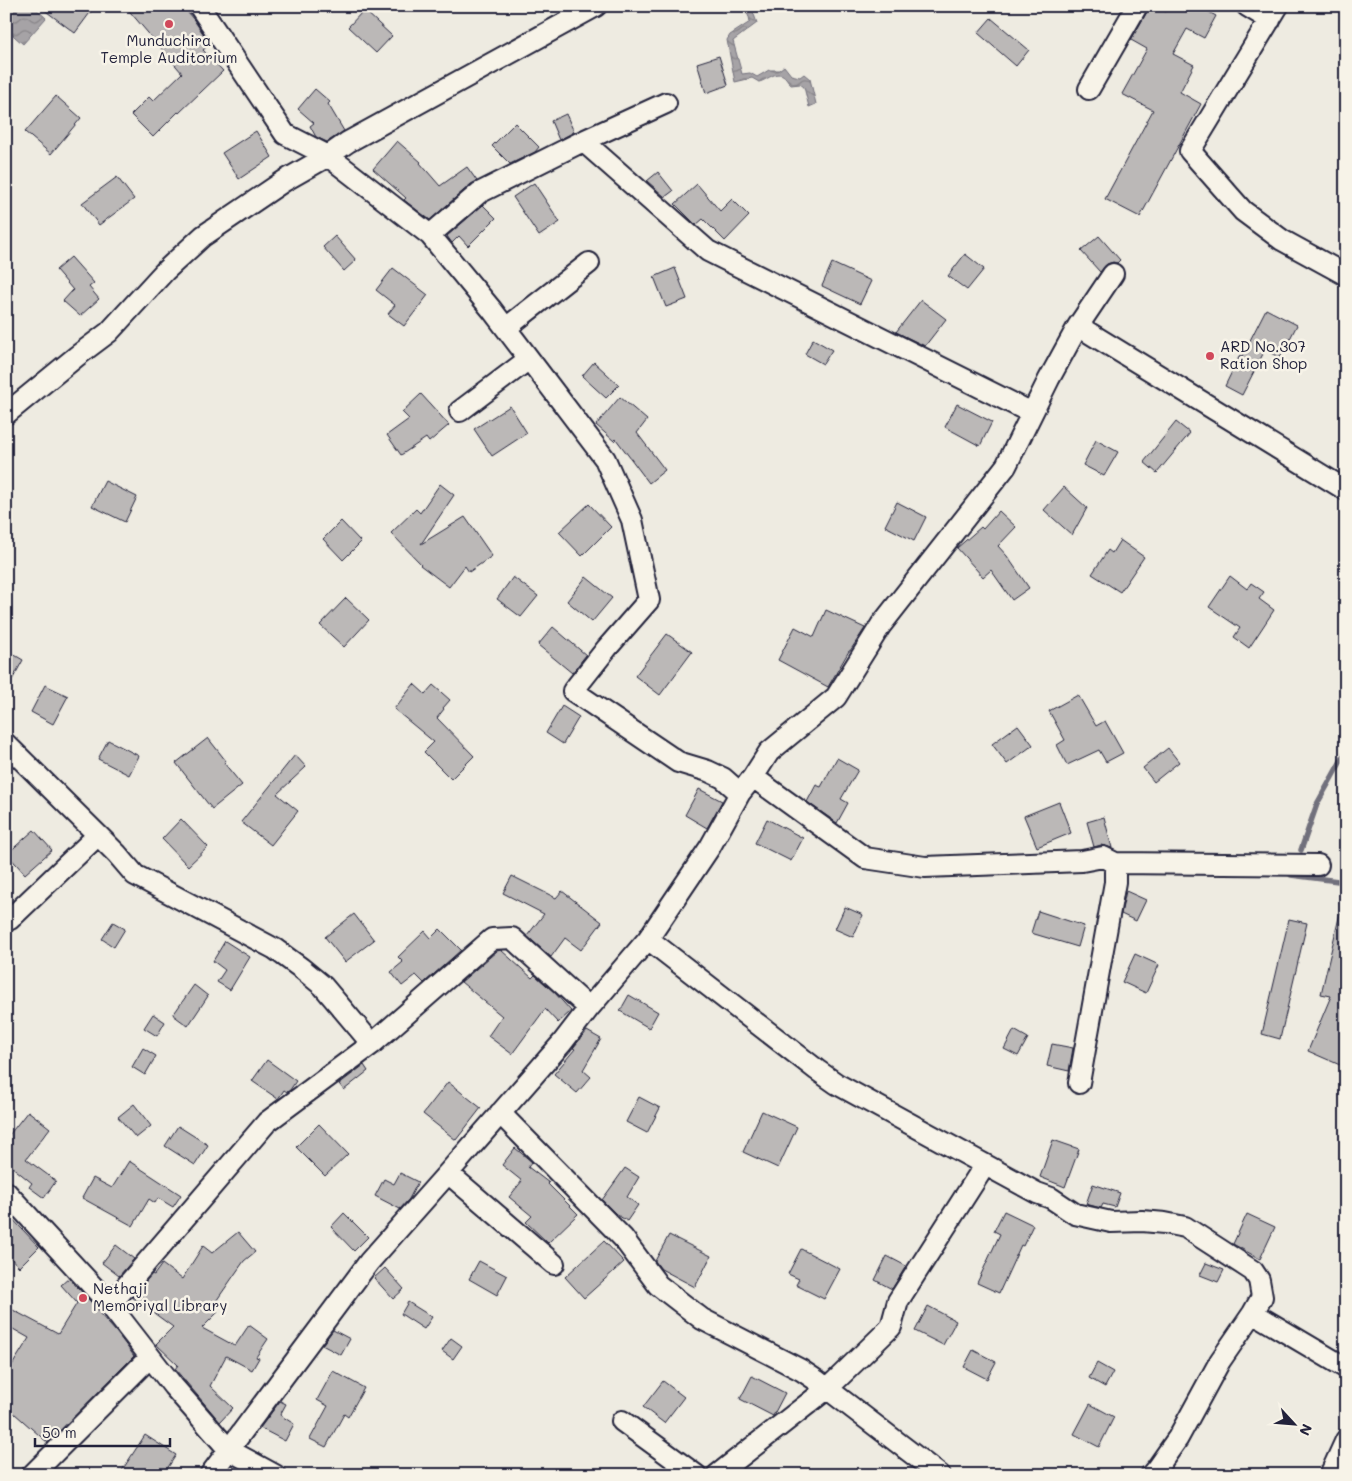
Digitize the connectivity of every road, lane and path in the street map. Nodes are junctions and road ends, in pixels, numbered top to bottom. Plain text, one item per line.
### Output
1 (199, 6) edge
2 (596, 6) edge
3 (1137, 6) edge
4 (1246, 6) edge
5 (1274, 13) edge
6 (1089, 88) dead end
7 (666, 104) dead end
8 (583, 141) junction
9 (328, 156) junction
10 (430, 234) junction
11 (590, 262) dead end
12 (1113, 274) dead end
13 (1346, 275) edge
14 (1078, 326) junction
15 (506, 328) junction
16 (529, 359) junction
17 (460, 411) dead end
18 (1032, 413) junction
19 (6, 414) edge
20 (1346, 490) edge
21 (6, 744) edge
22 (753, 777) junction
23 (740, 793) junction
24 (98, 835) junction
25 (1115, 863) junction
26 (1318, 864) dead end
27 (6, 921) edge
28 (648, 939) junction
29 (589, 1008) junction
30 (372, 1044) junction
31 (1079, 1083) dead end
32 (500, 1113) junction
33 (986, 1165) junction
34 (448, 1173) junction
35 (6, 1192) edge
36 (554, 1264) dead end
37 (110, 1306) junction
38 (1253, 1313) junction
39 (150, 1357) junction
40 (1346, 1368) edge
41 (828, 1388) junction
42 (622, 1421) dead end
43 (1346, 1440) edge
44 (229, 1450) junction
45 (32, 1475) edge
46 (210, 1475) edge
47 (275, 1475) edge
48 (696, 1475) edge
49 (717, 1475) edge
50 (940, 1475) edge
51 (1151, 1475) edge
52 (1330, 1475) edge

1 - 9 street
2 - 9 street
3 - 6 street
4 - 5 street
5 - 13 street
7 - 8 street
8 - 10 street
8 - 18 street
9 - 10 street
9 - 19 street
10 - 15 street
11 - 15 street
12 - 14 street
14 - 18 street
14 - 20 street
15 - 16 street
16 - 17 street
16 - 23 street
18 - 22 street
21 - 24 street
22 - 23 street
22 - 25 street
23 - 28 street
24 - 27 street
24 - 30 street
25 - 26 street
25 - 31 street
28 - 29 street
28 - 33 street
29 - 30 street
29 - 32 street
30 - 37 street
32 - 34 street
32 - 41 street
33 - 38 street
33 - 41 street
34 - 36 street
34 - 44 street
35 - 37 street
37 - 39 street
38 - 40 street
38 - 51 street
39 - 44 street
39 - 45 street
41 - 49 street
41 - 50 street
42 - 48 street
43 - 52 street
44 - 46 street
44 - 47 street

